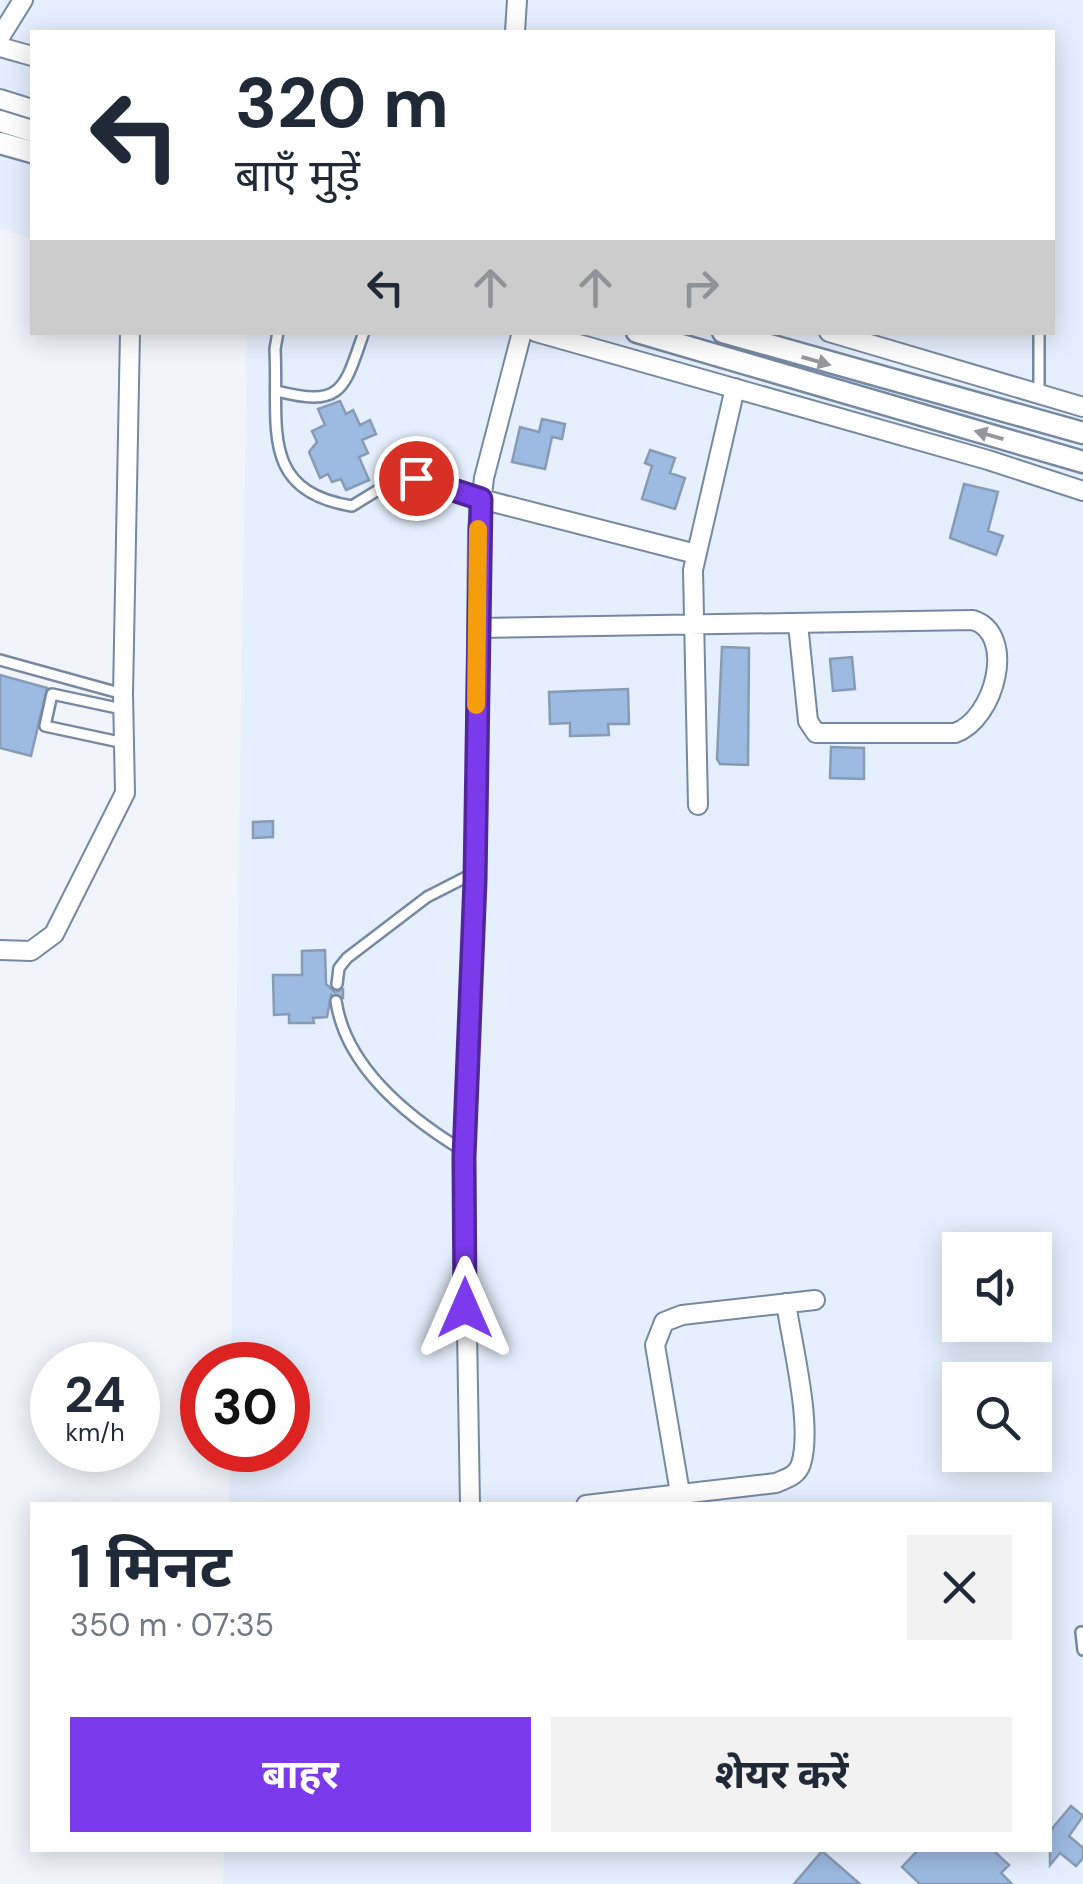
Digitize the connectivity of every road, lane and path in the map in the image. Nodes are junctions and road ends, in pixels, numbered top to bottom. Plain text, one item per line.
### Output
1 (23, 0) edge
2 (513, 1) edge
3 (515, 30) edge
4 (0, 37) edge
5 (0, 47) edge
6 (30, 55) edge
7 (0, 99) edge
8 (30, 108) edge
9 (0, 121) edge
10 (30, 129) edge
11 (0, 143) edge
12 (30, 151) edge
13 (130, 335) edge
14 (278, 335) edge
15 (363, 335) edge
16 (521, 335) edge
17 (547, 335) edge
18 (648, 335) edge
19 (734, 335) edge
20 (840, 335) edge
21 (1040, 335) edge
22 (734, 388) junction
23 (1040, 391) junction
24 (277, 392) junction
25 (1083, 407) edge
26 (1083, 433) edge
27 (1083, 462) edge
28 (1083, 491) edge
29 (481, 499) junction
30 (696, 554) junction
31 (798, 624) junction
32 (477, 628) junction
33 (692, 628) junction
34 (0, 660) edge
35 (123, 701) junction
36 (124, 743) junction
37 (698, 805) dead end
38 (475, 873) junction
39 (0, 950) edge
40 (337, 984) dead end
41 (336, 1001) dead end
42 (464, 1152) junction
43 (815, 1300) dead end
44 (786, 1303) junction
45 (680, 1492) junction
46 (470, 1502) edge
47 (608, 1502) edge
48 (1081, 1632) edge
49 (1083, 1650) edge

1 - 4 street
2 - 3 street
5 - 6 street
7 - 8 street
9 - 10 street
11 - 12 street
13 - 35 street
14 - 24 lane
15 - 24 lane
16 - 29 street
17 - 22 street
27 -> 18 street
19 -> 26 street
20 - 23 street
21 - 23 lane
22 - 28 street
22 - 30 street
23 - 25 street
24 - 29 lane
29 - 30 street
29 - 32 street
30 - 33 street
31 - 31 street
31 - 33 street
32 - 33 street
32 - 38 street
33 - 37 street
34 - 35 lane
35 - 36 street
35 - 36 lane
36 - 39 street
38 - 40 lane
38 - 42 street
41 - 42 lane
42 - 46 street
43 - 44 street
44 - 45 street
44 - 45 street
45 - 47 street
48 - 49 lane

